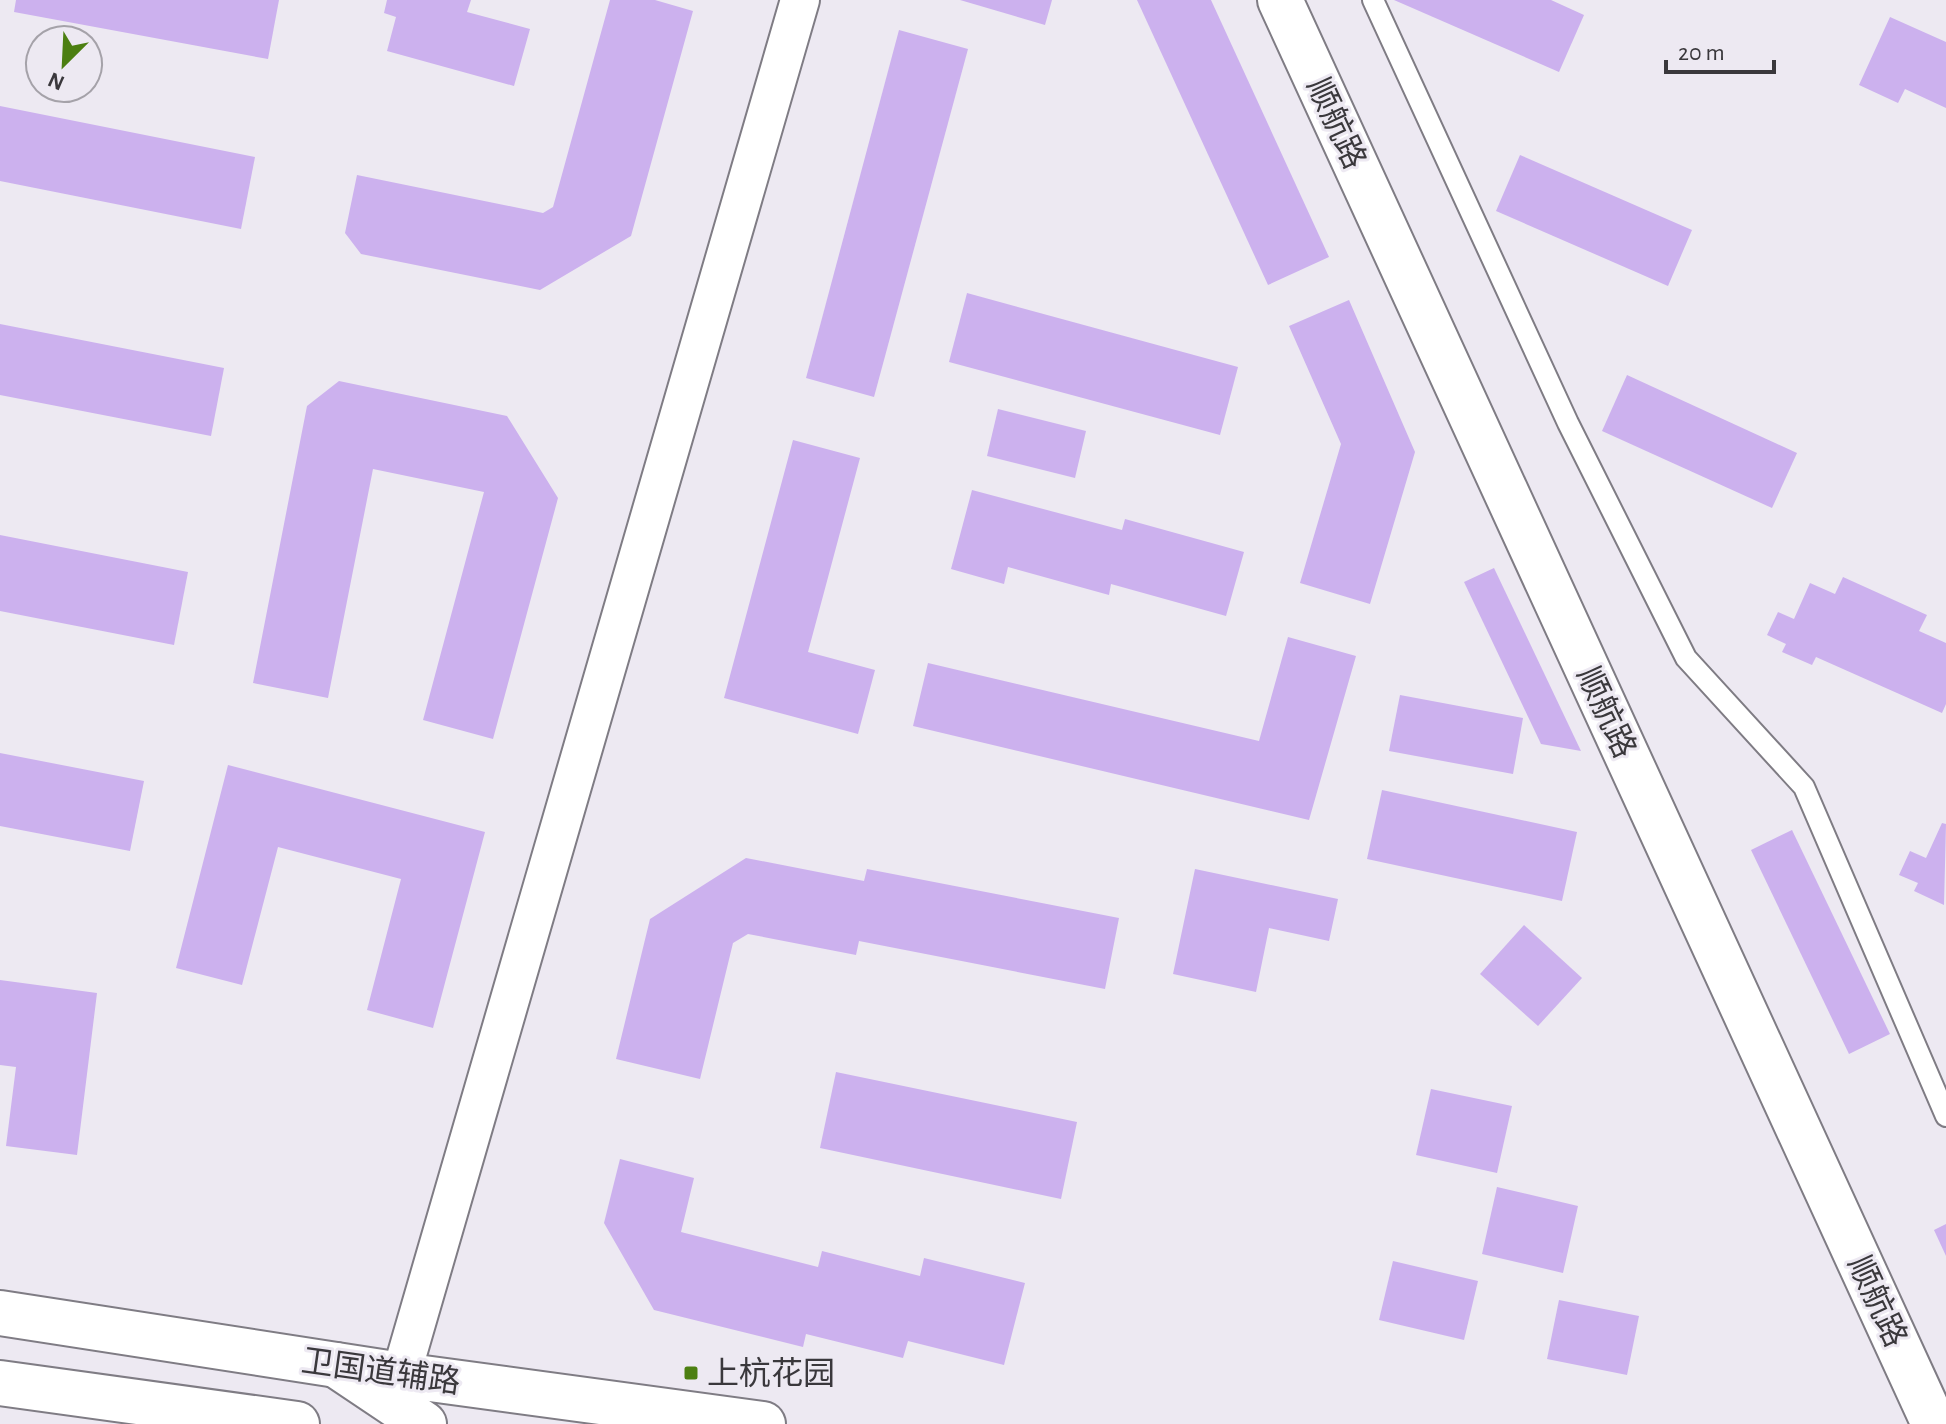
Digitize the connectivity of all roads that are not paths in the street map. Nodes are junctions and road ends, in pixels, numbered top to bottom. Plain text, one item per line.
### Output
1 (800, 0) edge
2 (1280, 0) edge
3 (1373, 0) edge
4 (1946, 1116) edge
5 (0, 1313) edge
6 (336, 1365) junction
7 (401, 1375) junction
8 (0, 1383) edge
9 (297, 1424) edge
10 (424, 1424) edge
11 (763, 1424) edge
12 (1934, 1424) edge

1 - 7 street
2 - 12 main road, 顺航路
3 - 4 lane
5 - 6 main road, 卫国道辅路
6 - 7 main road, 卫国道辅路
6 - 10 main road
7 - 11 main road, 卫国道辅路
8 - 9 main road

